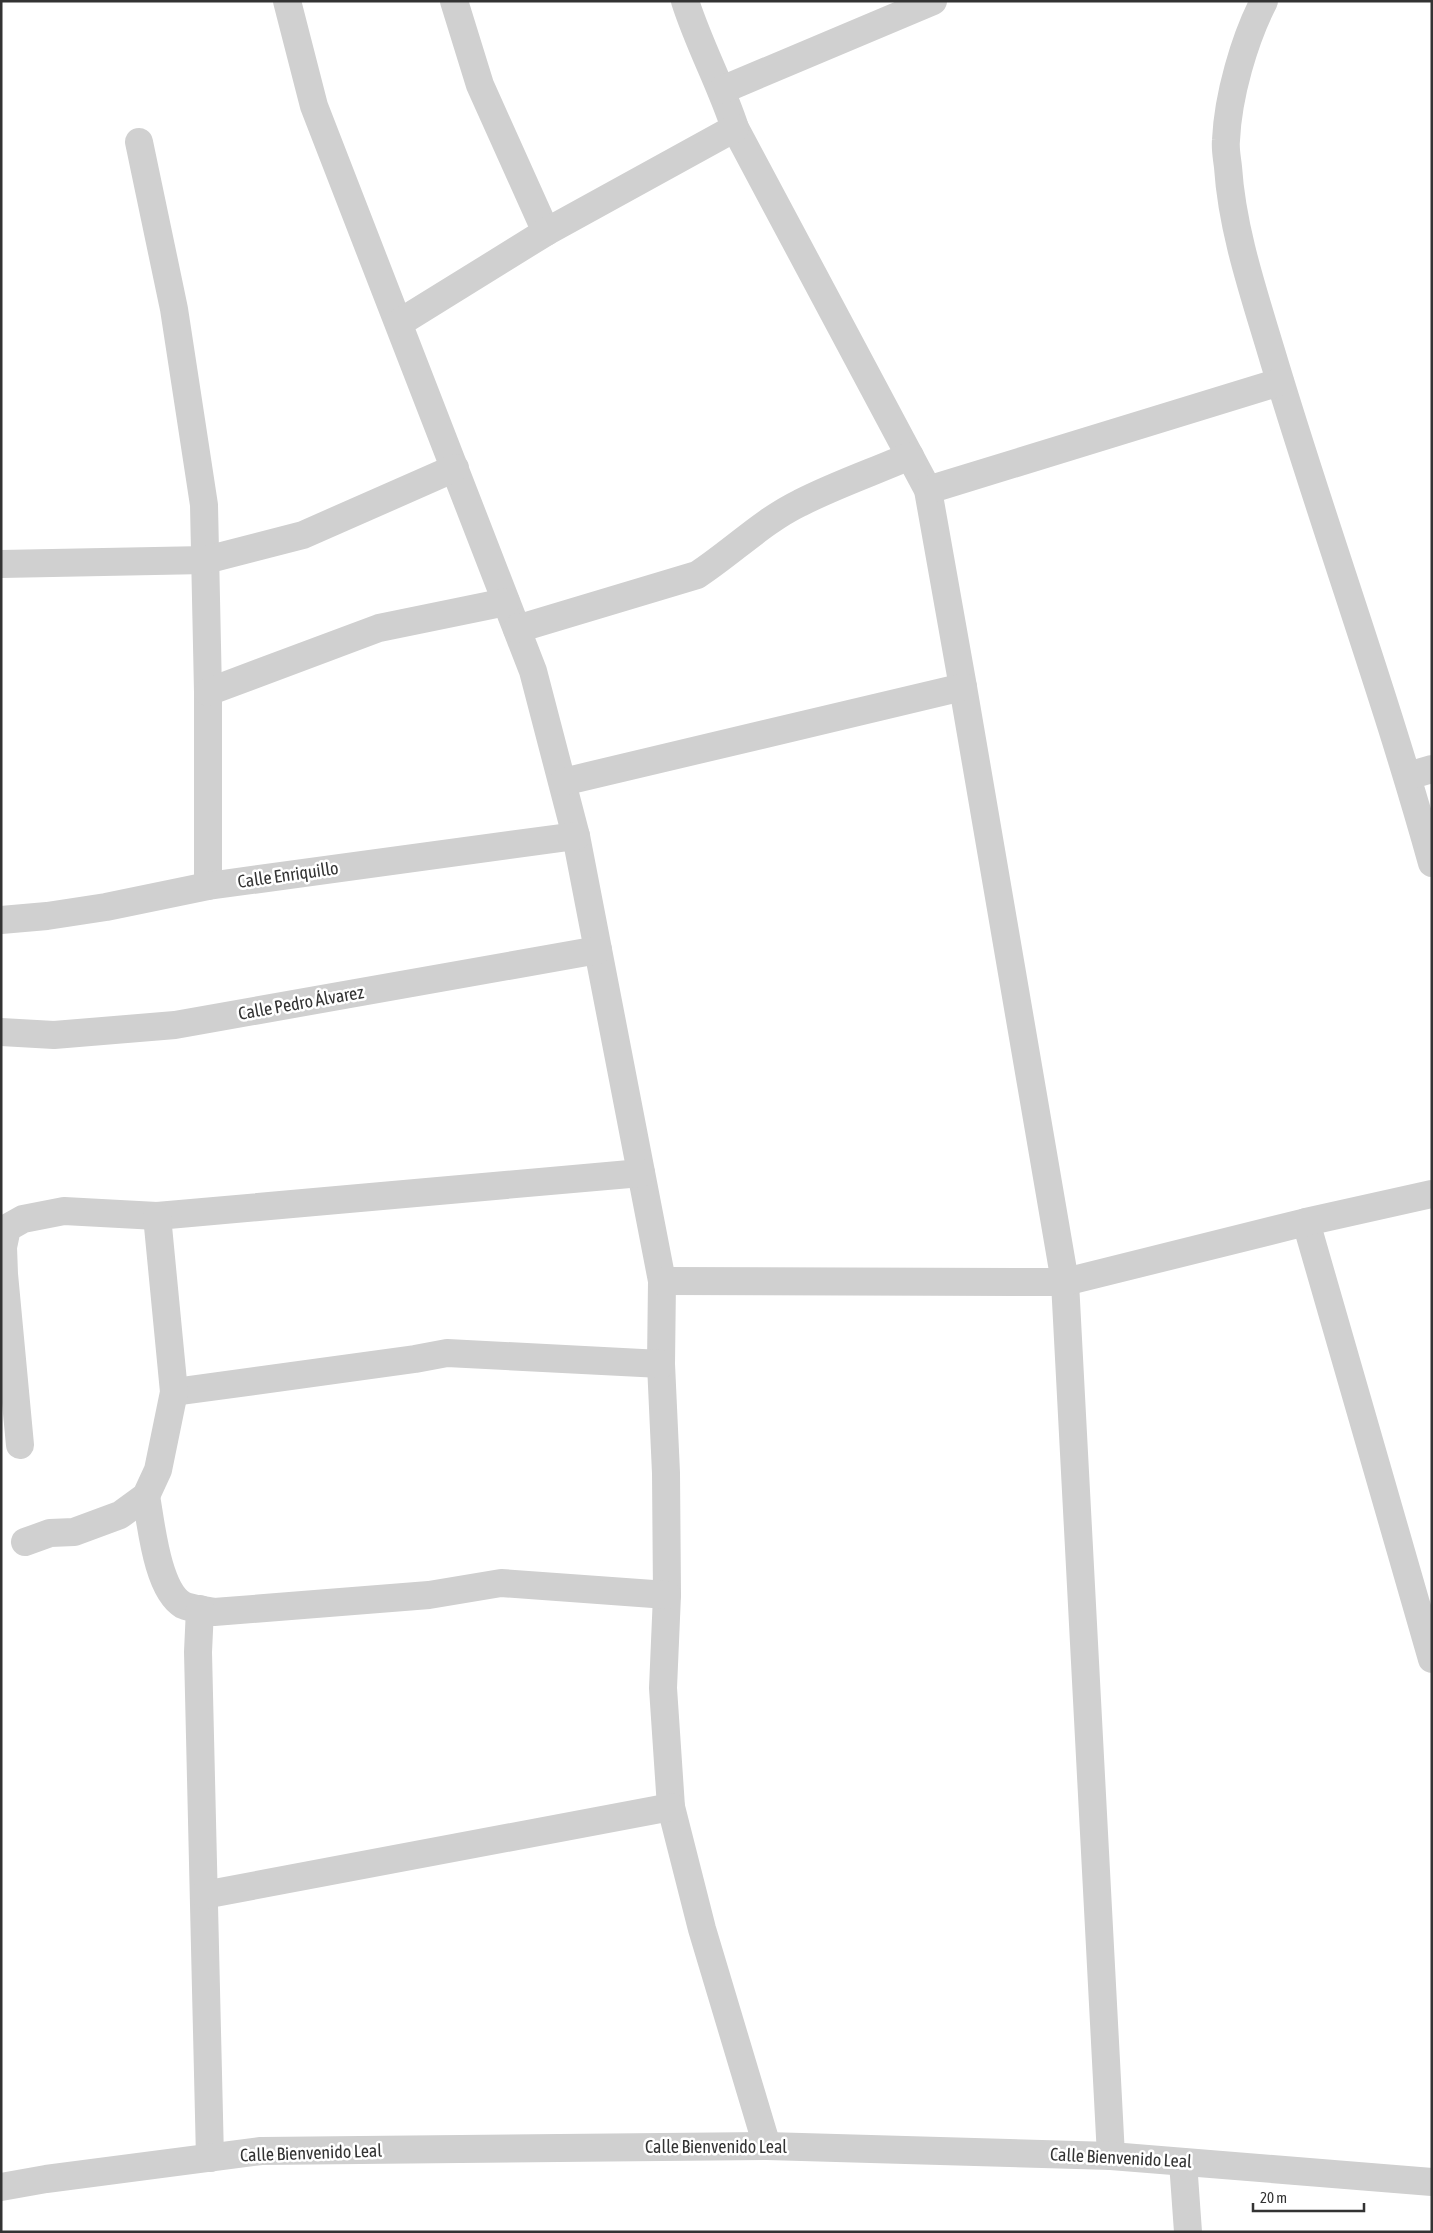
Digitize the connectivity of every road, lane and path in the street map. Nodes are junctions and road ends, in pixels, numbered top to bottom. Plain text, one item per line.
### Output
1 (287, 1) edge
2 (454, 1) edge
3 (685, 1) edge
4 (933, 1) edge
5 (1264, 1) edge
6 (722, 90) junction
7 (735, 128) junction
8 (139, 142) dead end
9 (546, 232) junction
10 (399, 323) junction
11 (1280, 382) junction
12 (910, 456) junction
13 (456, 468) junction
14 (928, 490) junction
15 (206, 560) junction
16 (1, 564) edge
17 (506, 602) junction
18 (517, 629) junction
19 (964, 687) junction
20 (208, 692) junction
21 (1420, 772) edge
22 (563, 782) junction
23 (576, 836) junction
24 (1432, 863) edge
25 (208, 886) junction
26 (1, 920) edge
27 (598, 950) junction
28 (1, 1032) edge
29 (641, 1173) junction
30 (1432, 1194) edge
31 (157, 1216) junction
32 (1306, 1222) junction
33 (662, 1282) junction
34 (1065, 1282) junction
35 (661, 1364) junction
36 (174, 1392) junction
37 (20, 1445) dead end
38 (146, 1496) junction
39 (25, 1542) dead end
40 (667, 1595) junction
41 (200, 1609) junction
42 (1432, 1659) edge
43 (672, 1807) junction
44 (204, 1895) junction
45 (767, 2146) junction
46 (1111, 2156) junction
47 (210, 2158) junction
48 (1183, 2162) junction
49 (1432, 2182) edge
50 (1, 2187) edge
51 (1188, 2232) edge

1 - 10 street
2 - 9 street
3 - 6 street
4 - 6 street
5 - 11 street
6 - 7 street
7 - 9 street
7 - 12 street
8 - 15 street
9 - 10 street
10 - 13 street
11 - 14 street
11 - 21 street
12 - 14 street
12 - 18 street
13 - 15 street
13 - 17 street
14 - 19 street
15 - 16 street
15 - 20 street
17 - 18 street
17 - 20 street
18 - 22 street
19 - 22 street
19 - 34 street
20 - 25 street
21 - 24 street
22 - 23 street
23 - 25 street, Calle Enriquillo
23 - 27 street
25 - 26 street, Calle Enriquillo
27 - 28 street, Calle Pedro Álvarez
27 - 29 street
29 - 31 street
29 - 33 street
30 - 32 street
31 - 36 street
31 - 37 street
32 - 34 street
32 - 42 street
33 - 34 street
33 - 35 street
34 - 46 street
35 - 36 street
35 - 40 street
36 - 38 street
38 - 39 street
38 - 41 street
40 - 41 street
40 - 43 street
41 - 44 street
43 - 44 street
43 - 45 street
44 - 47 street
45 - 46 street, Calle Bienvenido Leal
45 - 47 street, Calle Bienvenido Leal
46 - 48 street, Calle Bienvenido Leal
47 - 50 street, Calle Bienvenido Leal
48 - 49 street, Calle Bienvenido Leal
48 - 51 street

